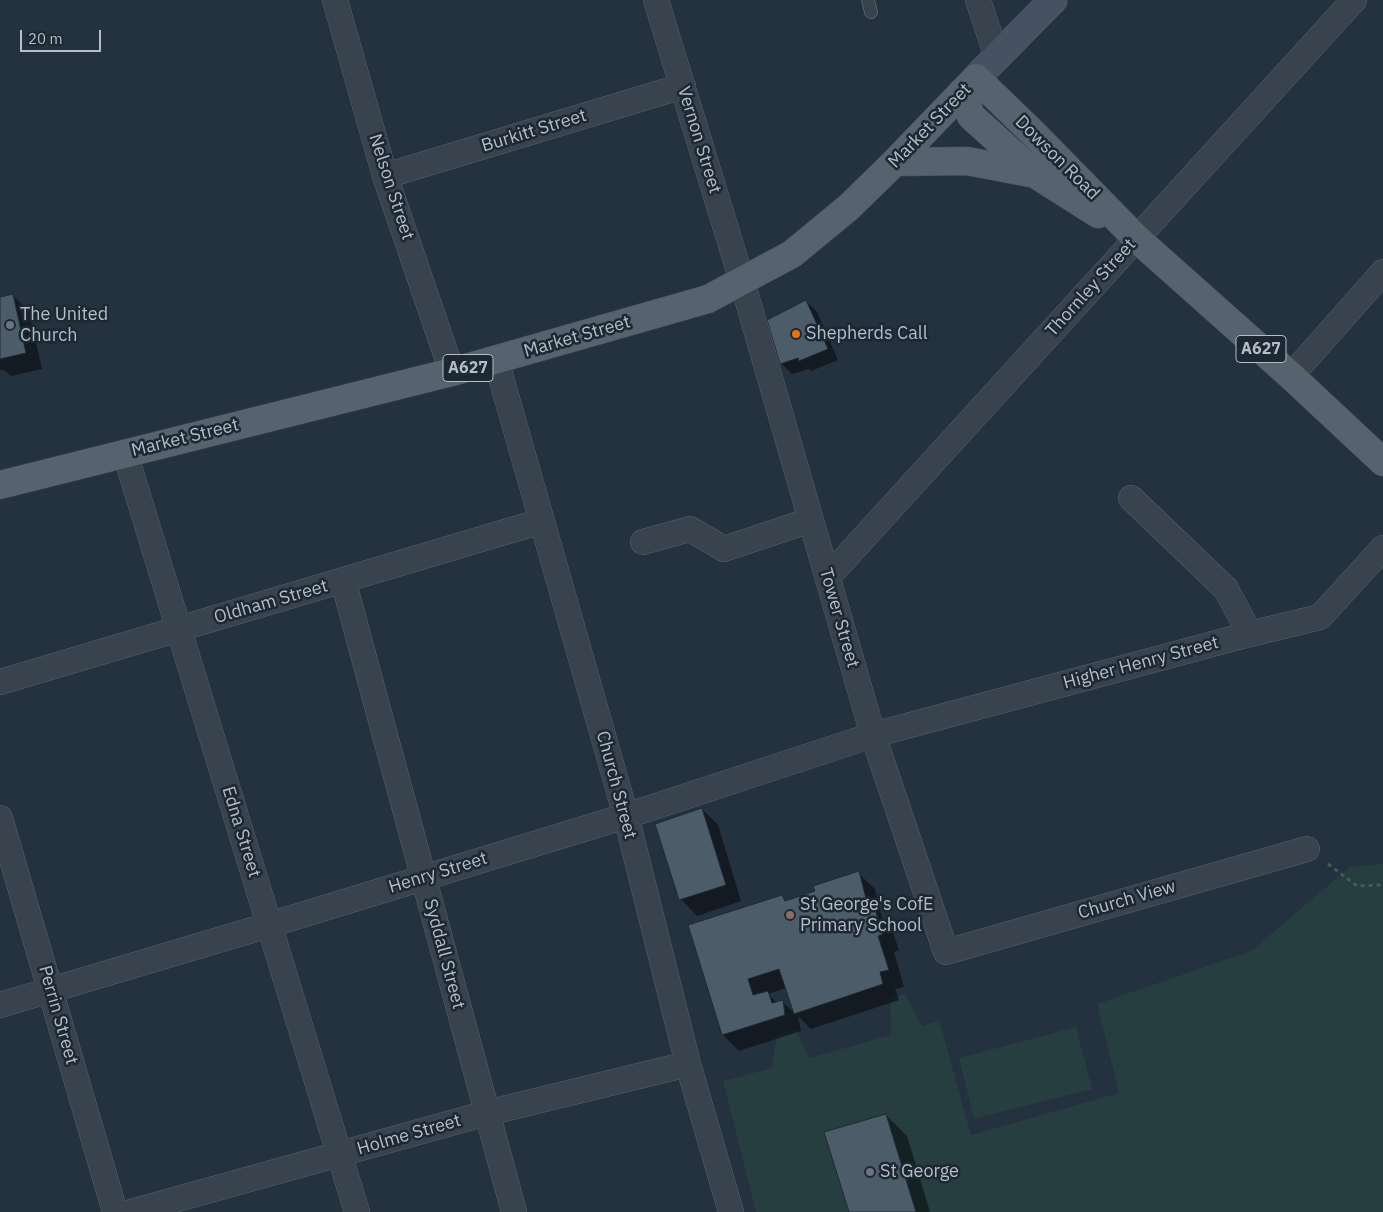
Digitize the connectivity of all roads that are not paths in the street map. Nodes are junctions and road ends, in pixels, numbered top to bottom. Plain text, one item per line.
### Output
1 (335, 0) edge
2 (656, 0) edge
3 (978, 0) edge
4 (1053, 0) edge
5 (1354, 0) edge
6 (997, 57) junction
7 (969, 85) junction
8 (682, 86) junction
9 (895, 162) junction
10 (1035, 174) junction
11 (386, 176) junction
12 (1136, 238) junction
13 (1383, 272) edge
14 (742, 281) junction
15 (496, 360) junction
16 (452, 372) junction
17 (1291, 376) junction
18 (125, 453) junction
19 (1383, 462) edge
20 (0, 485) edge
21 (1131, 498) dead end
22 (811, 520) junction
23 (542, 521) junction
24 (643, 542) dead end
25 (1383, 548) edge
26 (828, 577) junction
27 (343, 580) junction
28 (179, 629) junction
29 (1250, 634) junction
30 (0, 682) edge
31 (873, 735) junction
32 (626, 816) junction
33 (0, 818) edge
34 (1307, 849) road end
35 (424, 877) junction
36 (269, 925) junction
37 (946, 952) joint
38 (51, 990) junction
39 (0, 1005) edge
40 (688, 1064) junction
41 (488, 1113) junction
42 (339, 1154) junction
43 (115, 1212) edge
44 (131, 1212) edge
45 (357, 1212) edge
46 (514, 1212) edge
47 (731, 1212) edge

1 - 11 street, Nelson Street
2 - 8 street, Vernon Street
3 - 6 street
4 - 6 main road, Market Street
5 - 12 street, Thornley Street
6 - 7 main road, Market Street
7 - 9 main road, Market Street / A627
7 - 10 main road, A627
7 - 12 main road, Dowson Road / A627
8 - 11 street, Burkitt Street
8 - 14 street, Vernon Street
9 - 10 main road, Dowson Road / A627
9 - 14 main road, Market Street / A627
10 - 12 main road, Dowson Road / A627
11 - 16 street, Nelson Street
12 - 17 main road, Dowson Road / A627
12 - 26 street, Thornley Street
13 - 17 street
14 - 15 main road, Market Street / A627
14 - 22 street, Tower Street
15 - 16 main road, Market Street / A627
15 - 23 street, Church Street
16 - 18 main road, Market Street / A627
17 - 19 main road, Dowson Road / A627
18 - 20 main road, Market Street / A627
18 - 28 street, Edna Street
21 - 29 street
22 - 24 street
22 - 26 street, Tower Street
23 - 27 street, Oldham Street
23 - 32 street, Church Street
25 - 29 street, Higher Henry Street
26 - 31 street, Tower Street
27 - 28 street, Oldham Street
27 - 35 street, Syddall Street
28 - 30 street, Oldham Street
28 - 36 street, Edna Street
29 - 31 street, Higher Henry Street
31 - 32 street, Henry Street
31 - 37 street, Tower Street
32 - 35 street, Henry Street
32 - 40 street, Church Street
33 - 38 street, Perrin Street
34 - 37 street, Church View
35 - 36 street, Henry Street
35 - 41 street, Syddall Street
36 - 38 street, Henry Street
36 - 42 street, Edna Street
38 - 39 street, Henry Street
38 - 43 street, Perrin Street
40 - 41 street, Holme Street
40 - 47 street, Church Street
41 - 42 street, Holme Street
41 - 46 street, Syddall Street
42 - 44 street, Holme Street
42 - 45 street, Edna Street

